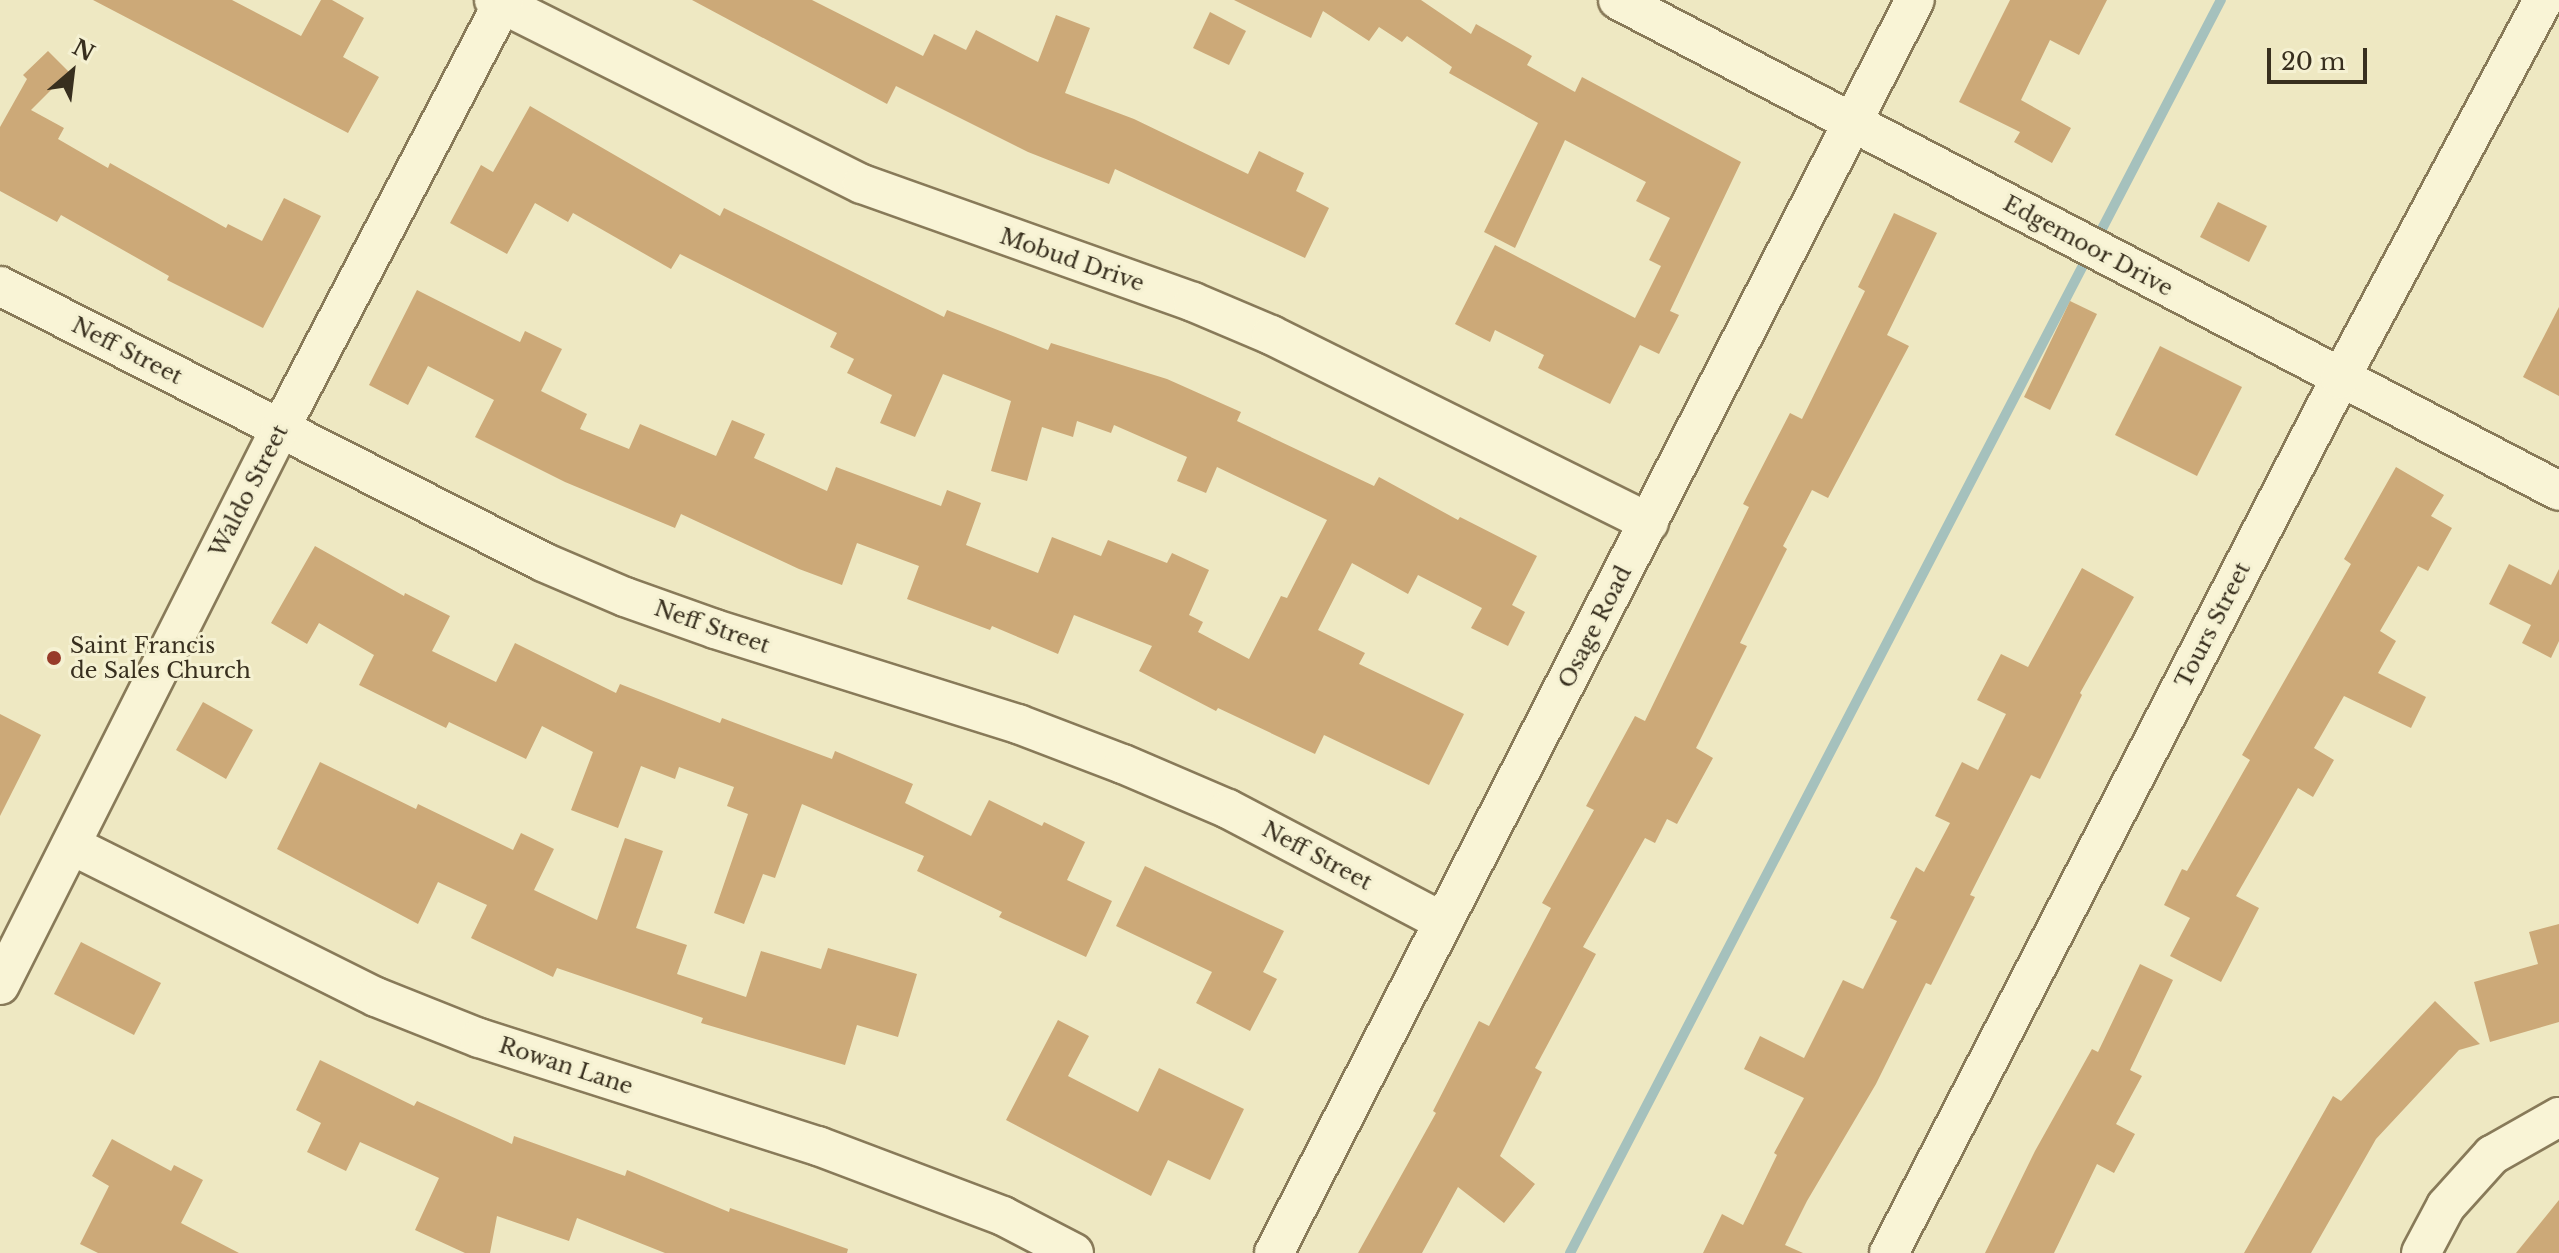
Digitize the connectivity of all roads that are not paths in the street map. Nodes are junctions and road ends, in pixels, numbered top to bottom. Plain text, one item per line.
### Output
1 (1618, 0) edge
2 (1915, 0) edge
3 (2543, 0) edge
4 (500, 1) edge
5 (1854, 121) junction
6 (0, 286) edge
7 (2340, 379) junction
8 (280, 429) junction
9 (2559, 491) edge
10 (1649, 523) junction
11 (71, 845) junction
12 (1443, 922) junction
13 (0, 985) edge
14 (2559, 1117) edge
15 (1074, 1253) edge
16 (1274, 1253) edge
17 (1889, 1253) edge
18 (2421, 1253) edge

1 - 5 street, Edgemoor Drive
2 - 5 street, Osage Road
3 - 7 street, Tours Street
4 - 8 street, Waldo Street
4 - 10 street, Mobud Drive
5 - 7 street, Edgemoor Drive
5 - 10 street, Osage Road
6 - 8 street, Neff Street
7 - 9 street, Edgemoor Drive
7 - 17 street, Tours Street
8 - 11 street, Waldo Street
8 - 12 street, Neff Street
10 - 12 street, Osage Road
11 - 13 street, Waldo Street
11 - 15 street, Rowan Lane
12 - 16 street, Osage Road
14 - 18 street

